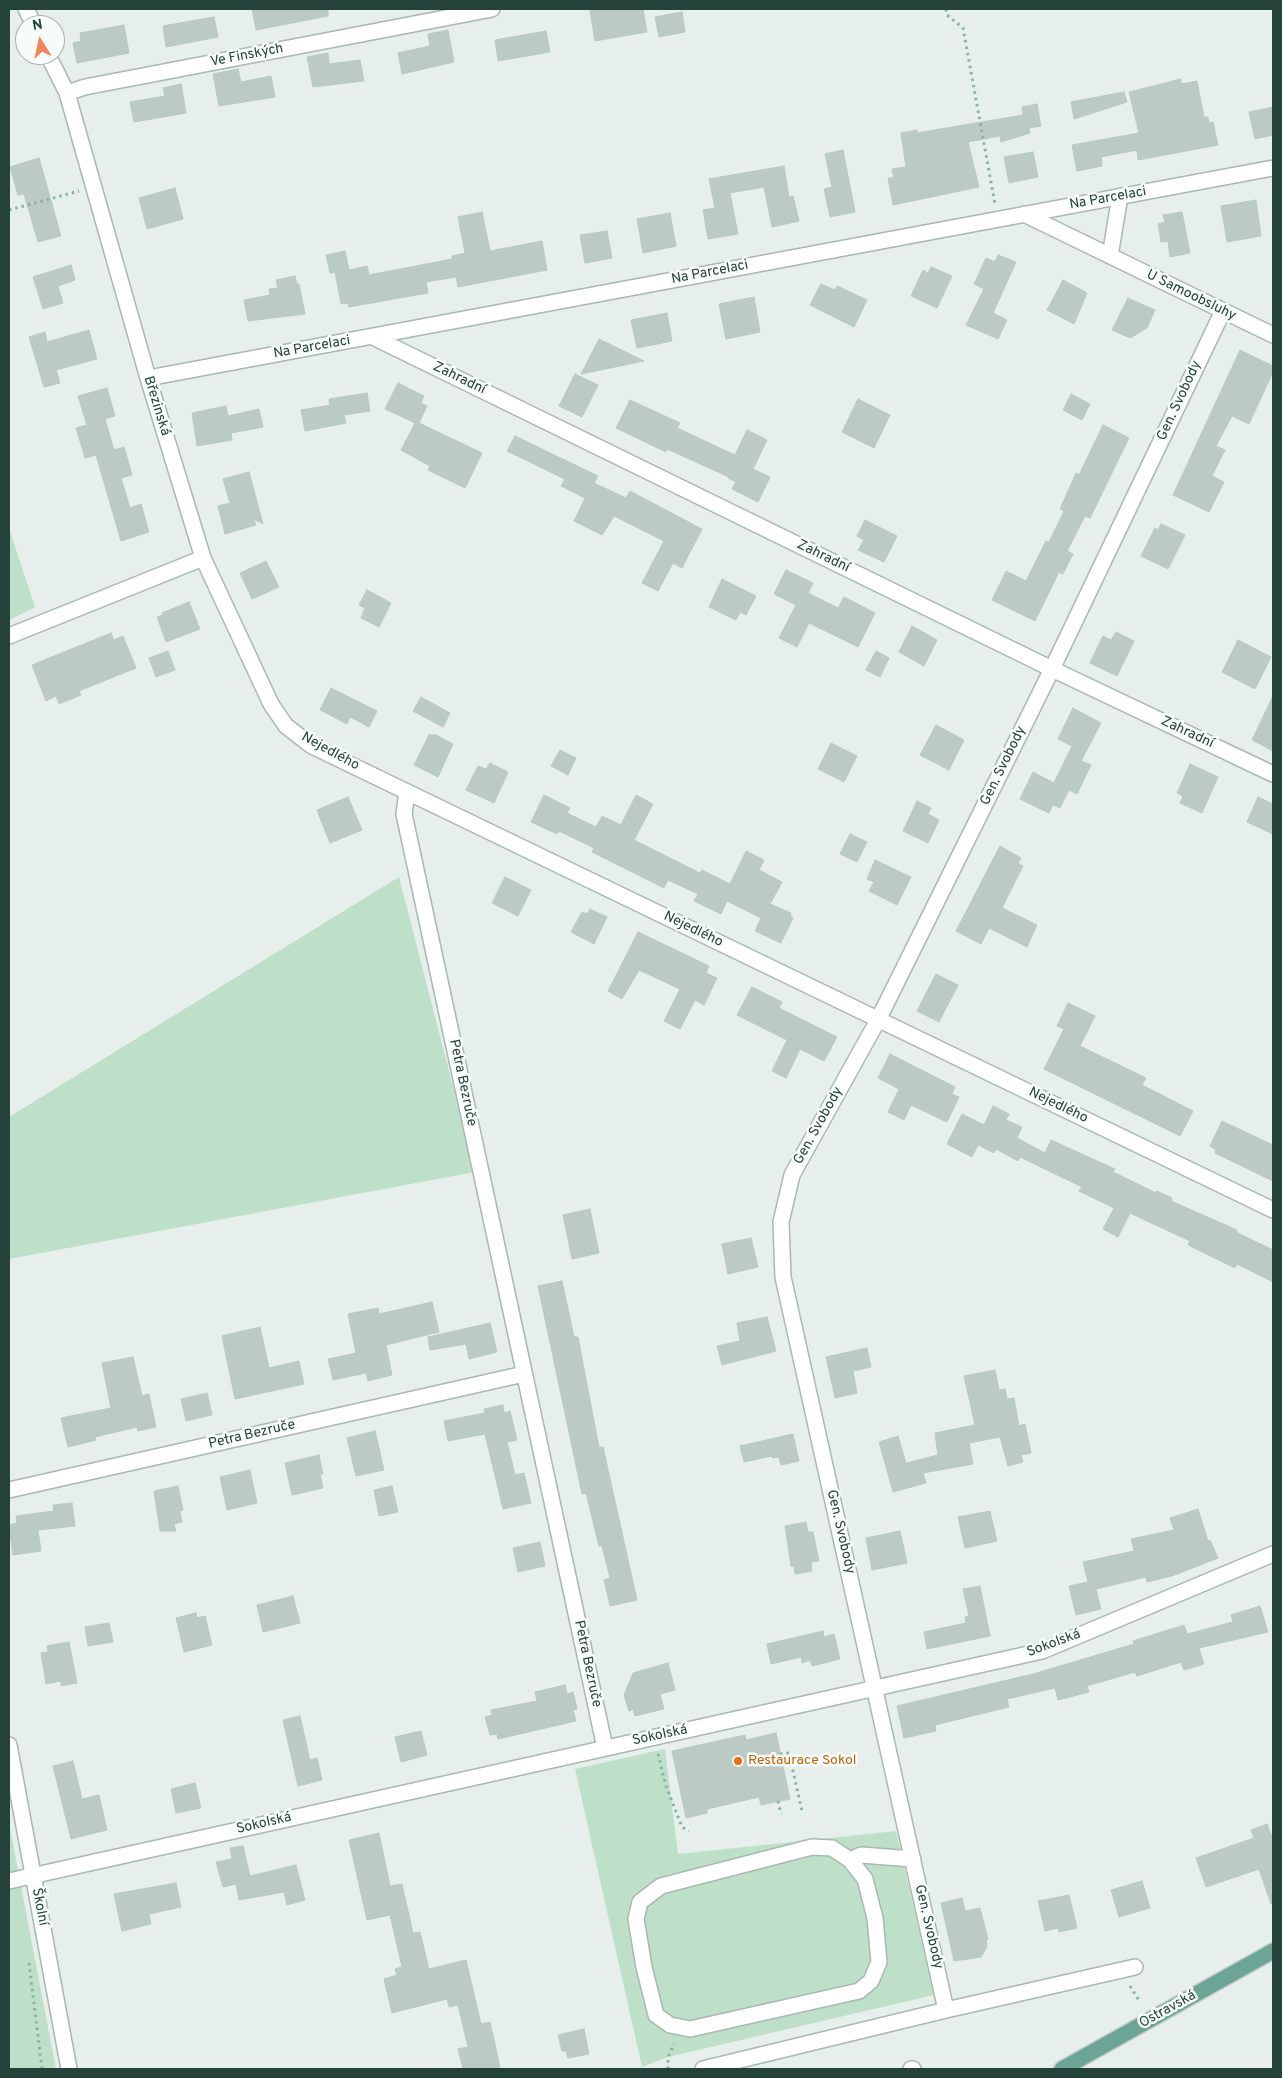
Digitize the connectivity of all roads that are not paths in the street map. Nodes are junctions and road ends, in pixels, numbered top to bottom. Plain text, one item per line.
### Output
1 (492, 9) edge
2 (427, 15) edge
3 (53, 65) edge
4 (67, 93) junction
5 (1273, 168) edge
6 (1120, 196) junction
7 (1024, 214) junction
8 (1110, 256) junction
9 (1223, 311) junction
10 (1273, 335) edge
11 (373, 337) junction
12 (148, 378) junction
13 (202, 558) junction
14 (9, 636) edge
15 (1052, 669) junction
16 (1273, 774) edge
17 (407, 792) junction
18 (878, 1020) junction
19 (1273, 1210) edge
20 (524, 1374) junction
21 (9, 1490) edge
22 (1273, 1554) edge
23 (875, 1688) junction
24 (9, 1745) edge
25 (605, 1748) junction
26 (850, 1860) junction
27 (912, 1860) junction
28 (33, 1877) junction
29 (9, 1881) edge
30 (1273, 1951) edge
31 (1135, 1967) dead end
32 (946, 2010) junction
33 (759, 2062) edge
34 (69, 2069) edge
35 (703, 2069) edge
36 (1062, 2069) edge

1 - 2 street, Ve Finských
2 - 4 street, Ve Finských
3 - 4 street, Březinská
4 - 12 street, Březinská
5 - 6 street, Na Parcelaci
6 - 7 street, Na Parcelaci
6 - 8 street
7 - 8 street, U Samoobsluhy
7 - 11 street, Na Parcelaci
8 - 9 street, U Samoobsluhy
9 - 10 street, U Samoobsluhy
9 - 15 street, Gen. Svobody
11 - 12 street, Na Parcelaci
11 - 15 street, Zahradní
12 - 13 street, Březinská
13 - 14 street
13 - 17 street, Nejedlého
15 - 16 street, Zahradní
15 - 18 street, Gen. Svobody
17 - 18 street, Nejedlého
17 - 20 street, Petra Bezruče
18 - 19 street, Nejedlého
18 - 23 street, Gen. Svobody
20 - 21 street, Petra Bezruče
20 - 25 street, Petra Bezruče
22 - 23 street, Sokolská
23 - 25 street, Sokolská
23 - 27 street, Gen. Svobody
24 - 28 street, Školní
25 - 28 street, Sokolská
26 - 26 street
26 - 27 street
27 - 32 street, Gen. Svobody
28 - 29 street, Sokolská
28 - 34 street, Školní
30 - 36 main road, Ostravská
31 - 32 street
32 - 33 street
33 - 35 street

